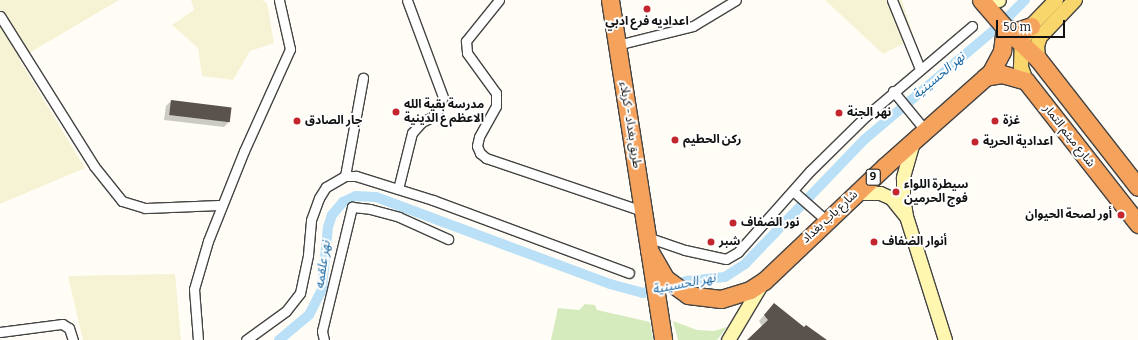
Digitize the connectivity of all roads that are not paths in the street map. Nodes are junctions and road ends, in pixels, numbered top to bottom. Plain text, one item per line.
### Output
1 (279, 0) edge
2 (499, 0) edge
3 (610, 0) edge
4 (736, 0) edge
5 (892, 0) edge
6 (1056, 0) edge
7 (1075, 0) edge
8 (410, 1) edge
9 (988, 1) edge
10 (0, 16) edge
11 (972, 26) dead end
12 (1005, 28) junction
13 (1036, 30) junction
14 (1022, 42) junction
15 (617, 45) junction
16 (1038, 59) junction
17 (920, 68) junction
18 (985, 77) junction
19 (363, 78) dead end
20 (1026, 81) junction
21 (893, 91) junction
22 (918, 130) junction
23 (345, 176) junction
24 (1138, 187) edge
25 (398, 189) junction
26 (793, 191) junction
27 (856, 193) junction
28 (221, 205) junction
29 (643, 211) junction
30 (820, 215) junction
31 (906, 216) junction
32 (1138, 224) edge
33 (448, 239) dead end
34 (650, 253) junction
35 (629, 274) dead end
36 (764, 281) junction
37 (0, 332) edge
38 (74, 340) edge
39 (198, 340) edge
40 (246, 340) edge
41 (324, 340) edge
42 (663, 340) edge
43 (728, 340) edge
44 (944, 340) edge

1 - 28 street
2 - 29 street
3 - 15 highway, طريق بغداد - كربلاء / 9
4 - 15 street
5 - 17 street
6 - 13 main road
7 - 13 main road
8 - 25 street
9 - 12 highway
10 - 28 street
11 - 17 street
12 - 13 highway
12 - 14 highway, شارع ميثم التمار
12 - 18 highway, شارع باب بغداد
13 - 14 main road
13 - 16 main road
14 - 16 highway, شارع ميثم التمار
14 - 20 main road
15 - 29 highway, طريق بغداد - كربلاء / 9
16 - 24 highway, شارع ميثم التمار
17 - 21 street
18 - 20 highway
18 - 22 highway, شارع باب بغداد / 9
19 - 23 street
20 - 32 highway, شارع ميثم التمار
21 - 22 street
21 - 26 street
22 - 27 highway, شارع باب بغداد / 9
22 - 31 street
23 - 25 street
23 - 40 street
25 - 35 street
26 - 30 street
26 - 34 street
27 - 30 highway, شارع باب بغداد / 9
27 - 31 street
28 - 39 street
29 - 34 highway, طريق بغداد - كربلاء / 9
30 - 36 highway, شارع باب بغداد / 9
31 - 44 street
33 - 41 street
34 - 36 highway, 9
34 - 42 highway, طريق بغداد - كربلاء
36 - 43 street, شارع باب بغداد
37 - 38 street

